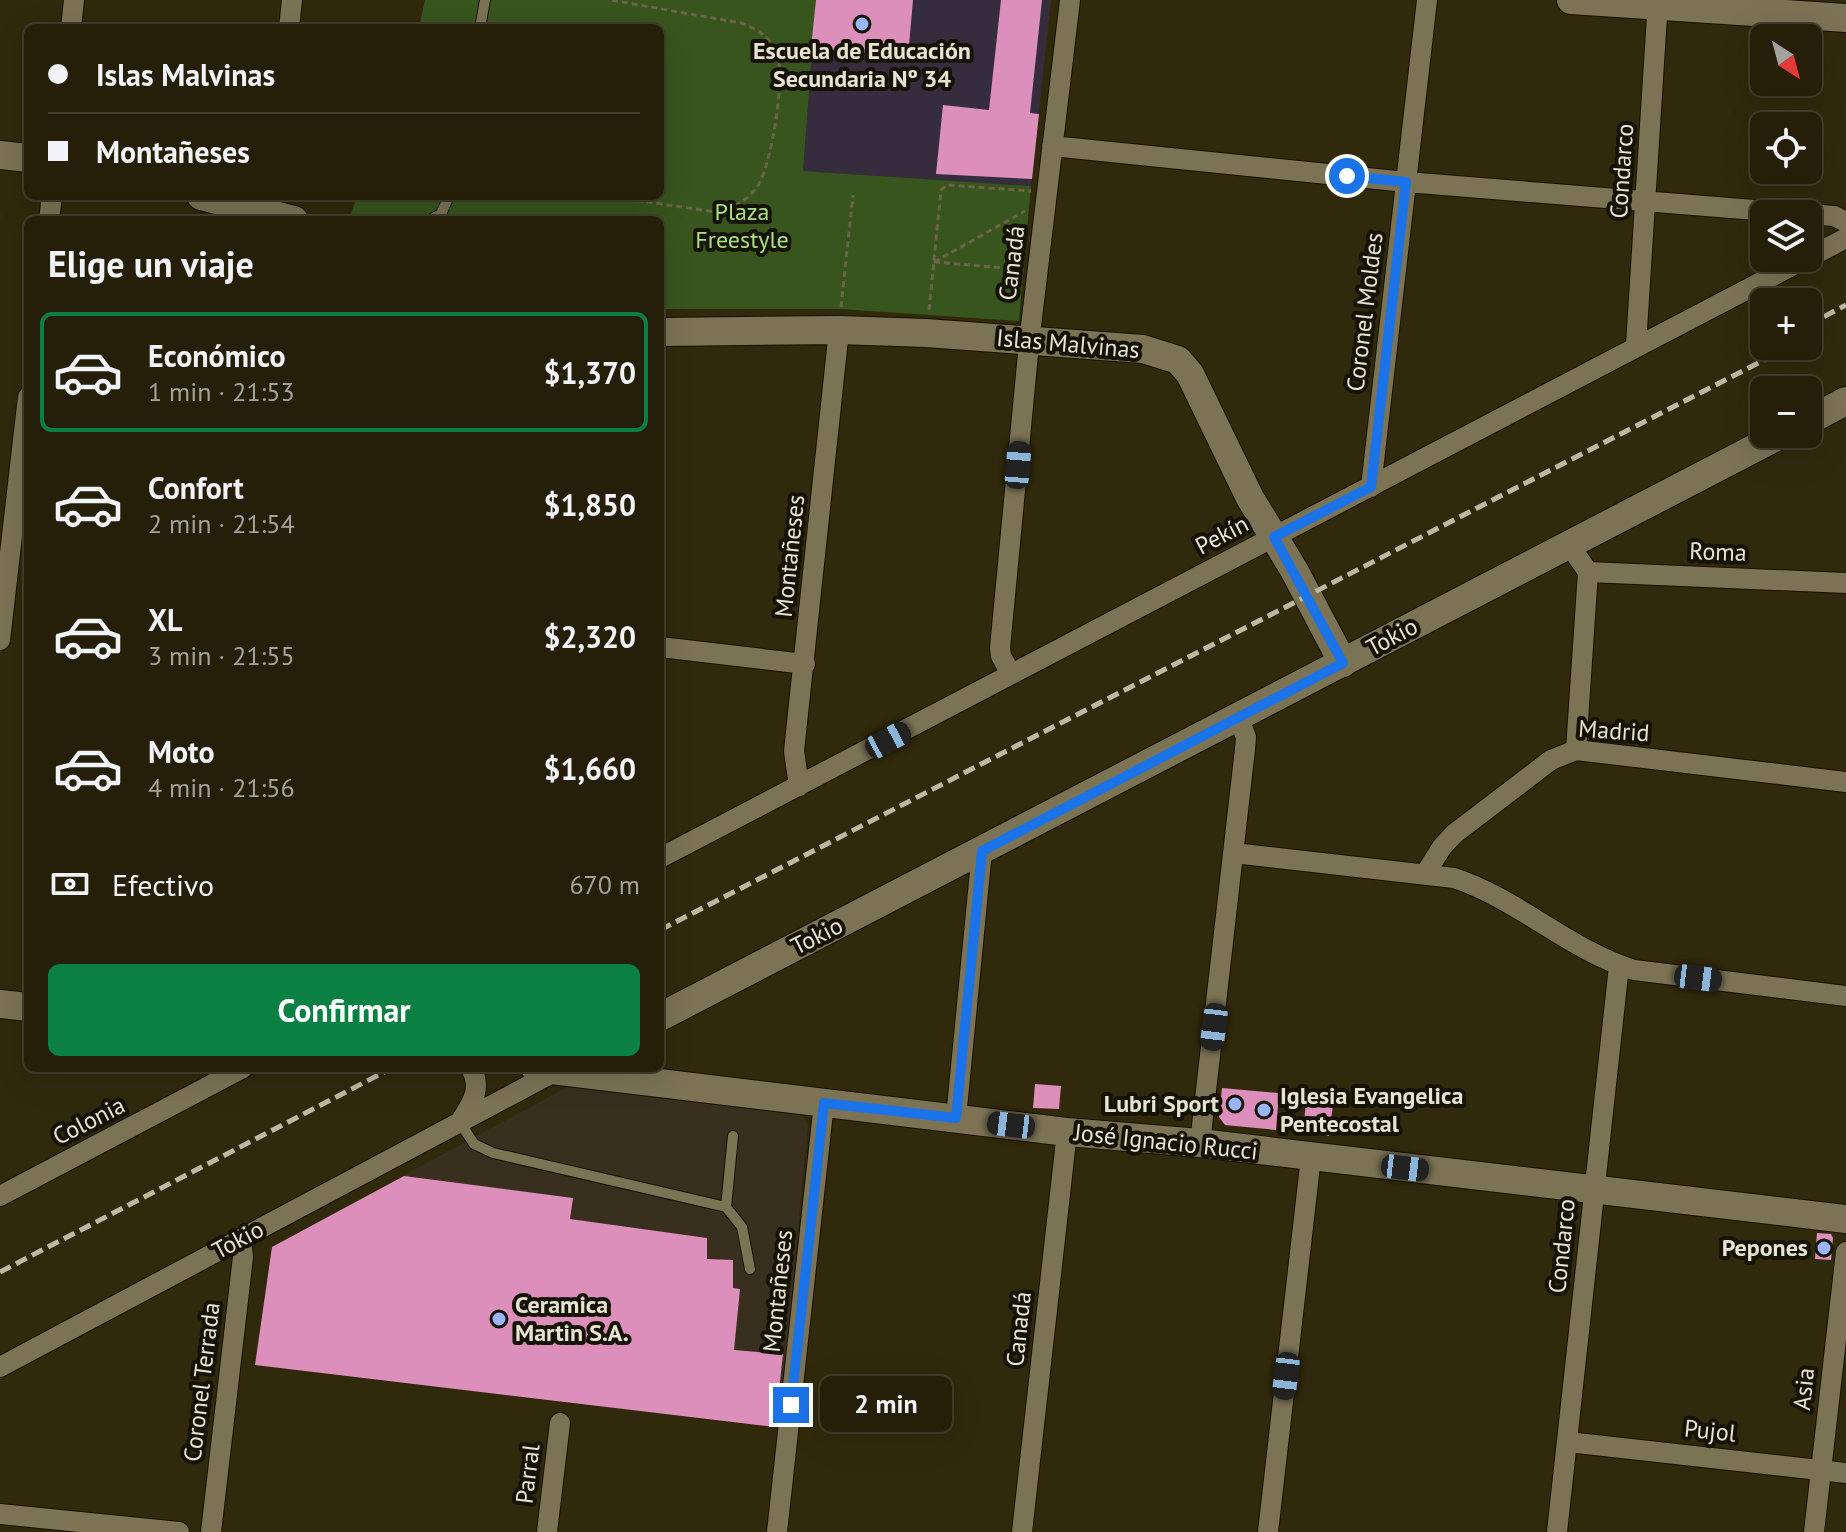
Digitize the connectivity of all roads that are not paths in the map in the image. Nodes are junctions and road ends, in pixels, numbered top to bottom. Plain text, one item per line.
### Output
1 (74, 0) edge
2 (292, 0) edge
3 (485, 0) edge
4 (1070, 0) edge
5 (1427, 0) edge
6 (1571, 0) edge
7 (1658, 4) edge
8 (1846, 18) edge
9 (71, 24) edge
10 (289, 24) edge
11 (481, 24) edge
12 (1052, 146) junction
13 (0, 155) edge
14 (24, 158) edge
15 (1406, 182) junction
16 (222, 200) edge
17 (1647, 202) junction
18 (268, 209) edge
19 (1750, 210) edge
20 (1822, 215) edge
21 (1846, 222) edge
22 (1846, 238) edge
23 (1822, 251) edge
24 (1780, 272) edge
25 (839, 330) junction
26 (664, 332) edge
27 (1029, 343) junction
28 (1636, 345) junction
29 (1846, 401) edge
30 (1822, 414) edge
31 (24, 426) edge
32 (1755, 448) edge
33 (1371, 487) junction
34 (1274, 537) junction
35 (1568, 543) junction
36 (1588, 572) junction
37 (3, 579) edge
38 (24, 582) edge
39 (1846, 583) edge
40 (0, 640) edge
41 (664, 647) edge
42 (1343, 663) junction
43 (805, 664) junction
44 (1011, 674) junction
45 (1238, 717) junction
46 (1576, 750) junction
47 (1846, 782) edge
48 (799, 786) junction
49 (982, 851) junction
50 (1234, 853) junction
51 (664, 856) edge
52 (1425, 874) junction
53 (1619, 966) junction
54 (1846, 996) edge
55 (0, 1004) edge
56 (24, 1007) edge
57 (664, 1015) edge
58 (235, 1072) edge
59 (473, 1072) edge
60 (545, 1072) edge
61 (593, 1072) edge
62 (621, 1074) edge
63 (824, 1103) junction
64 (956, 1118) junction
65 (460, 1120) junction
66 (1067, 1132) junction
67 (733, 1136) dead end
68 (1200, 1143) junction
69 (1311, 1157) junction
70 (1593, 1191) junction
71 (0, 1196) edge
72 (726, 1207) junction
73 (1846, 1219) edge
74 (241, 1239) junction
75 (1846, 1252) edge
76 (750, 1269) dead end
77 (0, 1367) edge
78 (560, 1423) dead end
79 (1568, 1442) junction
80 (1821, 1470) junction
81 (1846, 1473) edge
82 (0, 1514) edge
83 (179, 1532) edge
84 (211, 1532) edge
85 (547, 1532) edge
86 (777, 1532) edge
87 (1022, 1532) edge
88 (1268, 1532) edge
89 (1557, 1532) edge
90 (1814, 1532) edge

1 - 9 street
2 - 10 street
3 - 11 lane
4 - 12 street, Canadá
5 - 15 street, Coronel Moldes
6 - 7 street
7 - 8 street
7 - 17 street, Condarco
12 - 15 street
12 - 27 street, Canadá
13 - 14 street
15 - 17 street
15 - 33 street, Coronel Moldes
16 - 18 street
17 - 19 street
17 - 28 street, Condarco
20 - 21 street
22 - 23 street, Pekín
24 - 28 street, Pekín
25 - 26 street, Islas Malvinas
25 - 27 street, Islas Malvinas
25 - 43 street, Montañeses
27 - 34 street, Islas Malvinas
27 - 44 street, Canadá
28 - 33 street, Pekín
29 - 30 street
31 - 37 street
32 - 35 street, Tokio
33 - 34 street, Pekín
34 - 42 street, Islas Malvinas
34 - 44 street, Pekín
35 - 36 street
35 - 42 street, Tokio
36 - 39 street, Roma
36 - 46 street
37 - 38 street
37 - 40 street
41 - 43 street
42 - 45 street, Tokio
43 - 48 street, Montañeses
44 - 48 street, Pekín
45 - 49 street, Tokio
45 - 50 street
46 - 47 street, Madrid
46 - 52 street, Madrid
48 - 51 street, Pekín
49 - 57 street, Tokio
49 - 64 street
50 - 52 street
50 - 68 street
52 - 53 street
53 - 54 street
53 - 70 street, Condarco
55 - 56 street
58 - 71 street, Colonia
59 - 65 street
60 - 65 street, Tokio
61 - 62 street, José Ignacio Rucci
62 - 63 street, José Ignacio Rucci
63 - 64 street, José Ignacio Rucci
63 - 86 street, Montañeses
64 - 66 street, José Ignacio Rucci
65 - 72 lane
65 - 74 street, Tokio
66 - 68 street, José Ignacio Rucci
66 - 87 street, Canadá
67 - 72 lane
68 - 69 street, José Ignacio Rucci
69 - 70 street, José Ignacio Rucci
69 - 88 street
70 - 73 street, José Ignacio Rucci
70 - 79 street, Condarco
72 - 76 lane
74 - 77 street, Tokio
74 - 84 street, Coronel Terrada
75 - 80 street, Asia
78 - 85 street, Parral
79 - 80 street, Pujol
79 - 89 street, Condarco
80 - 81 street, Pujol
80 - 90 street, Asia
82 - 83 street

